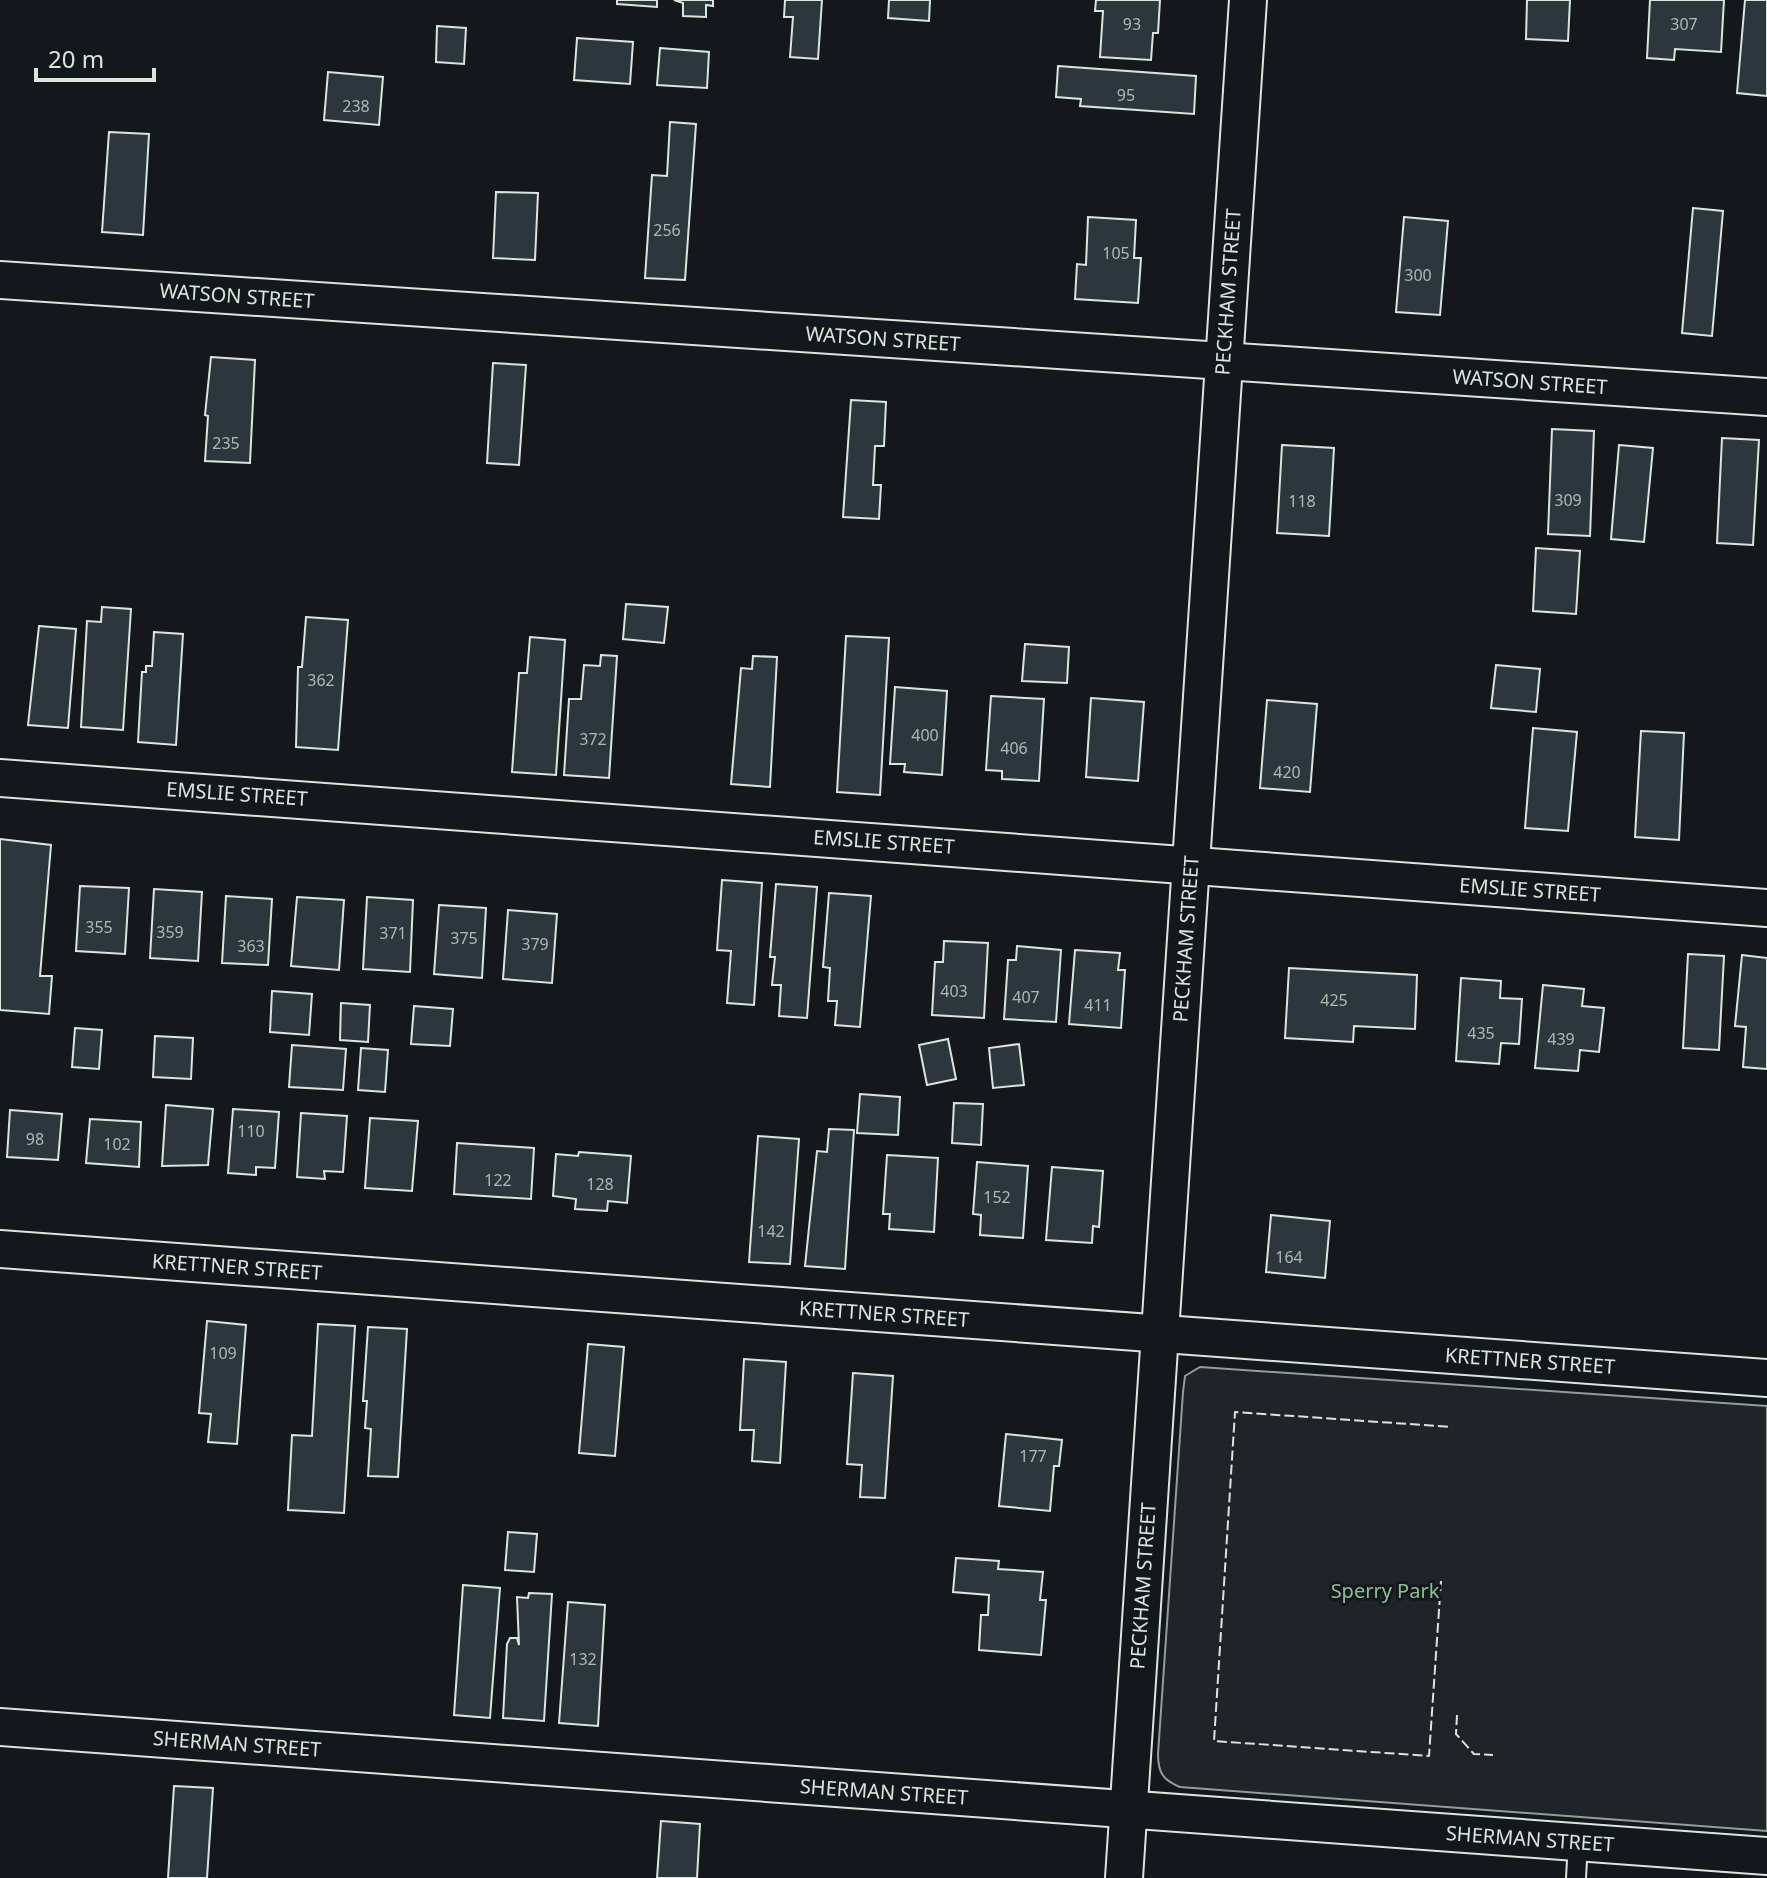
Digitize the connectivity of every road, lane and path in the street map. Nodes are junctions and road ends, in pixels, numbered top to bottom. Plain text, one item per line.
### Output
1 (1248, 0) edge
2 (0, 280) edge
3 (1223, 362) junction
4 (1767, 397) edge
5 (0, 778) edge
6 (1191, 865) junction
7 (1767, 908) edge
8 (0, 1249) edge
9 (1160, 1334) junction
10 (1767, 1378) edge
11 (0, 1727) edge
12 (1128, 1809) junction
13 (1578, 1842) junction
14 (1767, 1856) edge
15 (1124, 1878) edge
16 (1576, 1878) edge

1 - 3 street, PECKHAM STREET
2 - 3 street, WATSON STREET
3 - 4 street, WATSON STREET
3 - 6 street, PECKHAM STREET
5 - 6 street, EMSLIE STREET
6 - 7 street, EMSLIE STREET
6 - 9 street, PECKHAM STREET
8 - 9 street, KRETTNER STREET
9 - 10 street, KRETTNER STREET
9 - 12 street, PECKHAM STREET
11 - 12 street, SHERMAN STREET
12 - 13 street, SHERMAN STREET
12 - 15 street, PECKHAM STREET
13 - 14 street, SHERMAN STREET
13 - 16 lane

